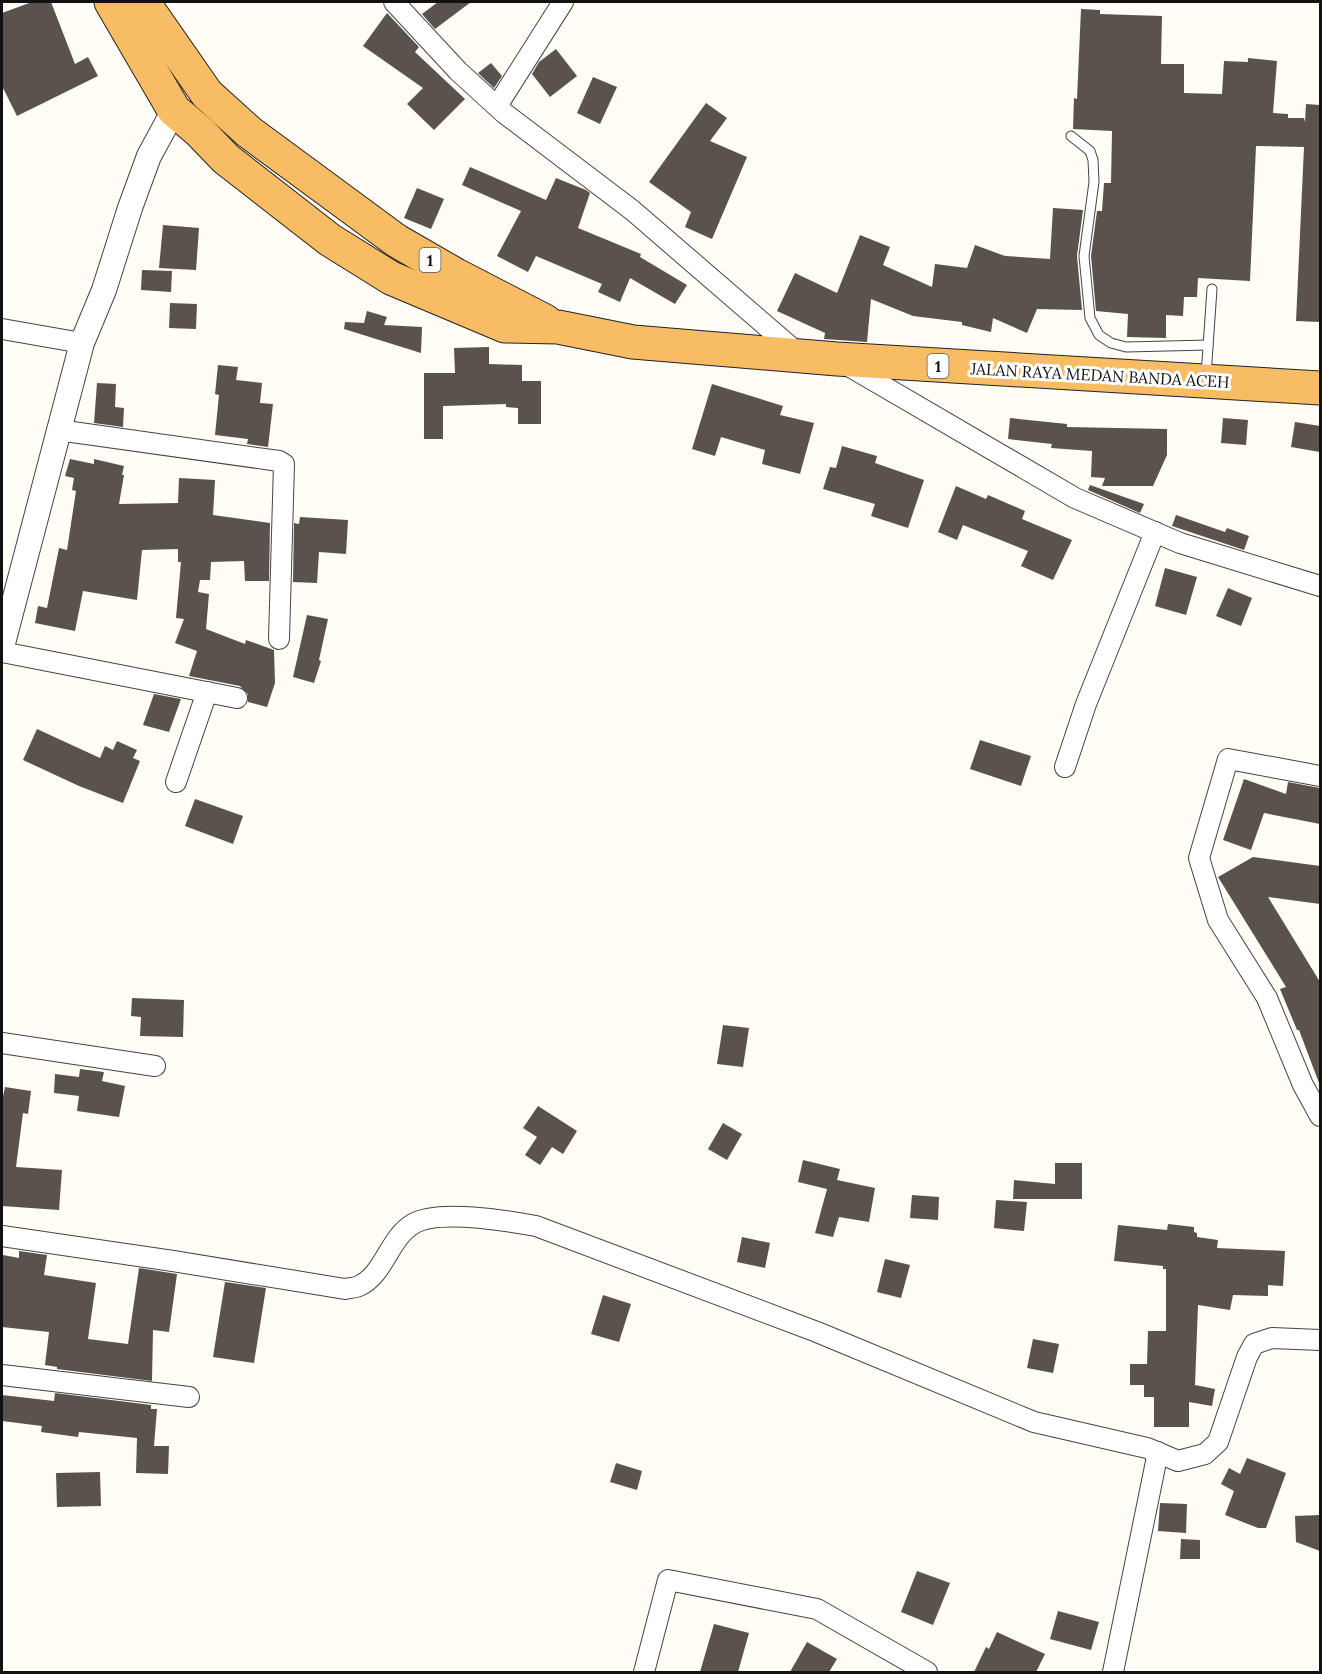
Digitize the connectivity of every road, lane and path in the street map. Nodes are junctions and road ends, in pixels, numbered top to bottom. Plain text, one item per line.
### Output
1 (111, 2) edge
2 (143, 2) edge
3 (394, 2) edge
4 (563, 2) edge
5 (497, 106) junction
6 (174, 110) junction
7 (1071, 136) dead end
8 (1212, 289) dead end
9 (558, 327) junction
10 (2, 329) edge
11 (82, 343) junction
12 (1208, 345) junction
13 (802, 357) junction
14 (837, 359) junction
15 (1206, 382) junction
16 (1320, 388) edge
17 (58, 430) junction
18 (1155, 532) junction
19 (1320, 586) edge
20 (279, 639) dead end
21 (2, 647) edge
22 (2, 652) edge
23 (207, 692) junction
24 (237, 698) dead end
25 (1065, 766) dead end
26 (1320, 776) edge
27 (176, 782) dead end
28 (2, 1043) edge
29 (155, 1066) dead end
30 (1320, 1116) edge
31 (2, 1236) edge
32 (1320, 1340) edge
33 (2, 1375) edge
34 (189, 1397) dead end
35 (1158, 1452) junction
36 (644, 1672) edge
37 (927, 1672) edge
38 (1113, 1672) edge

1 - 6 highway, JALAN RAYA MEDAN BANDA ACEH / 1
2 - 9 highway, JALAN RAYA MEDAN BANDA ACEH / 1
3 - 5 street
4 - 5 street
5 - 13 street
6 - 9 highway, JALAN RAYA MEDAN BANDA ACEH / 1
6 - 11 street
7 - 12 lane
8 - 12 lane
9 - 13 highway, JALAN RAYA MEDAN BANDA ACEH / 1
10 - 11 street
11 - 17 street
12 - 15 lane
13 - 14 highway, JALAN RAYA MEDAN BANDA ACEH / 1
14 - 15 highway, JALAN RAYA MEDAN BANDA ACEH / 1
14 - 18 street
15 - 16 highway, JALAN RAYA MEDAN BANDA ACEH / 1
17 - 20 street
17 - 21 street
18 - 19 street
18 - 25 street
22 - 23 street
23 - 24 street
23 - 27 street
26 - 30 street
28 - 29 street
31 - 35 street
32 - 35 street
33 - 34 street
35 - 38 street
36 - 37 street

